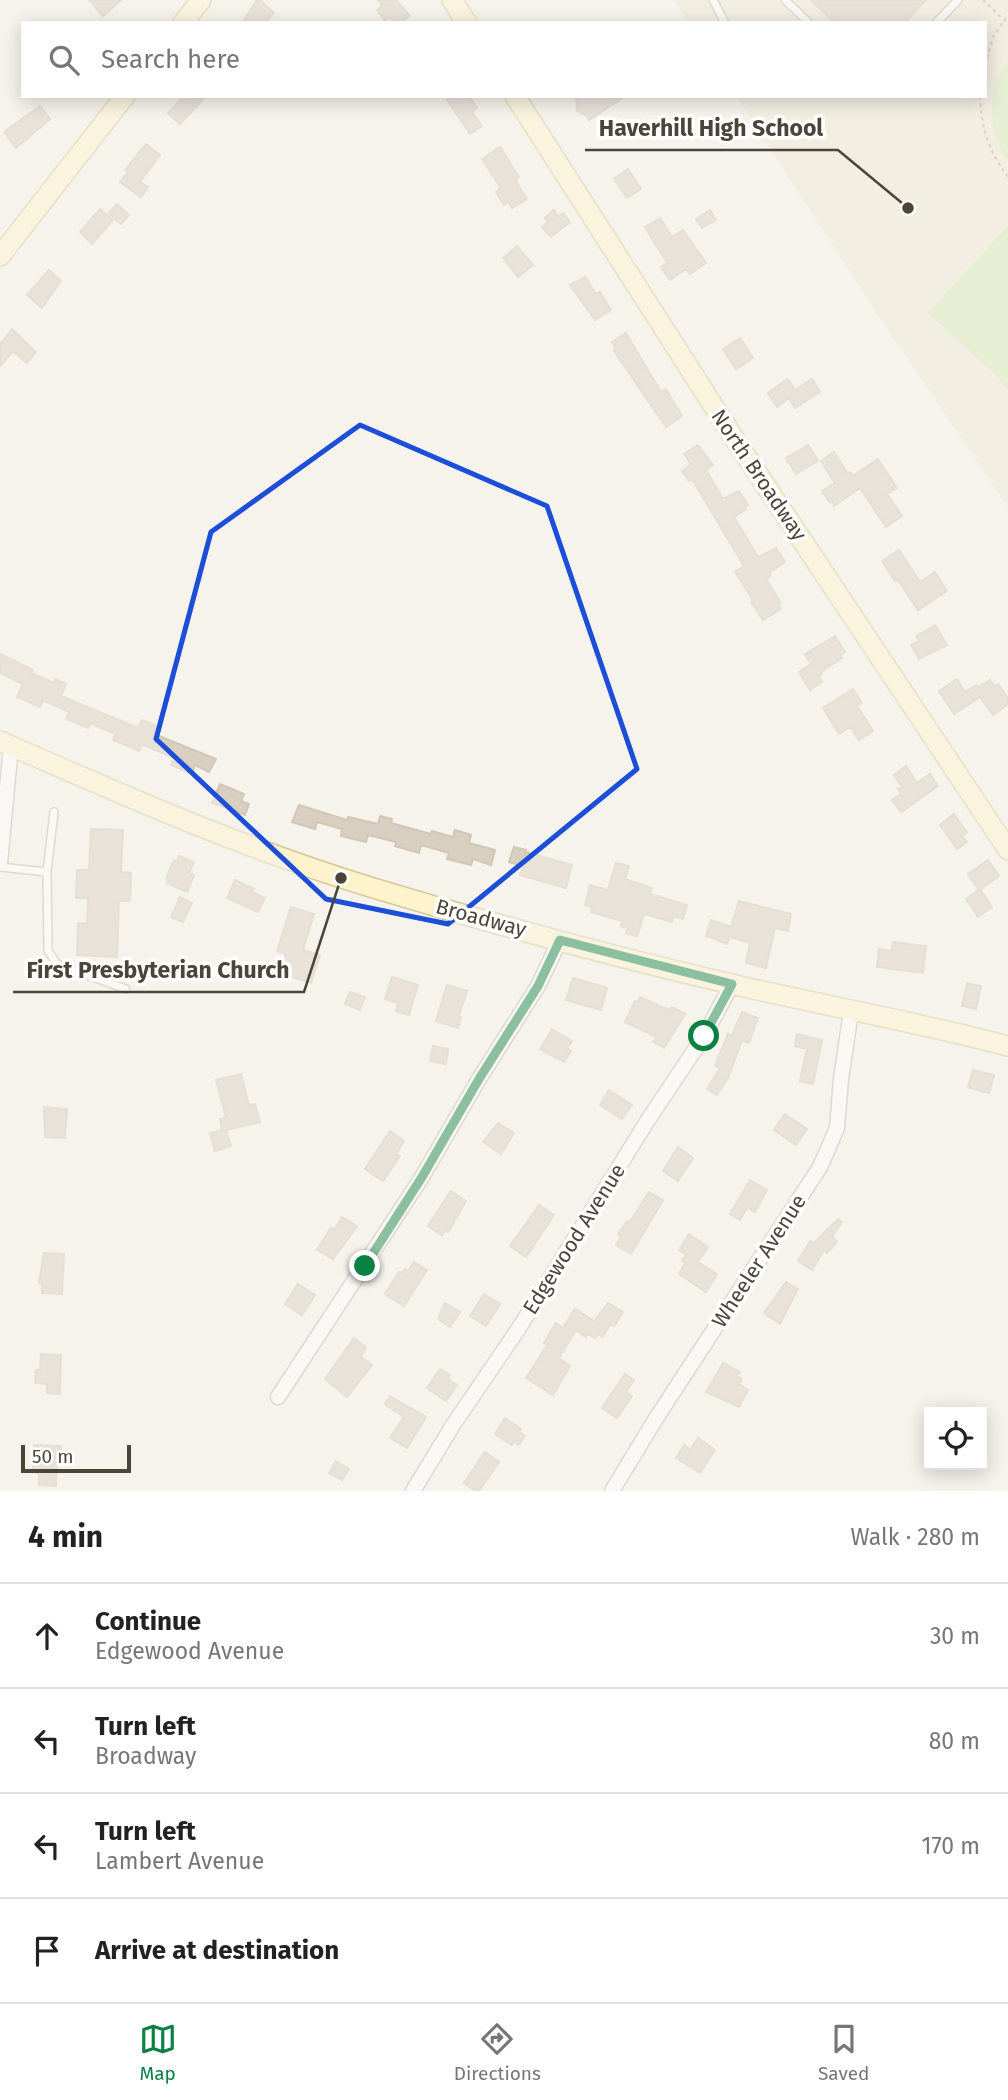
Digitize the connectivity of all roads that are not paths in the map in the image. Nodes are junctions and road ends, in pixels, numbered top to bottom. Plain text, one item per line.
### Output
1 (201, 0) edge
2 (453, 0) edge
3 (713, 0) edge
4 (785, 0) edge
5 (958, 0) edge
6 (185, 21) edge
7 (466, 21) edge
8 (724, 21) edge
9 (807, 21) edge
10 (938, 21) edge
11 (123, 98) edge
12 (516, 98) edge
13 (0, 256) edge
14 (4, 744) edge
15 (54, 812) dead end
16 (1008, 850) edge
17 (0, 865) edge
18 (47, 872) junction
19 (560, 940) junction
20 (732, 984) junction
21 (126, 989) dead end
22 (851, 1011) junction
23 (1008, 1046) edge
24 (278, 1397) dead end
25 (413, 1491) edge
26 (612, 1491) edge

1 - 6 main road
2 - 7 main road
3 - 8 lane
4 - 9 lane
5 - 10 lane
11 - 13 main road
12 - 16 main road, North Broadway
14 - 17 street
14 - 19 main road, Broadway
15 - 18 lane
17 - 18 lane
18 - 21 lane
19 - 20 main road, Broadway
19 - 24 street
20 - 22 main road, Broadway
20 - 25 street, Edgewood Avenue
22 - 23 main road, Broadway
22 - 26 street, Wheeler Avenue

